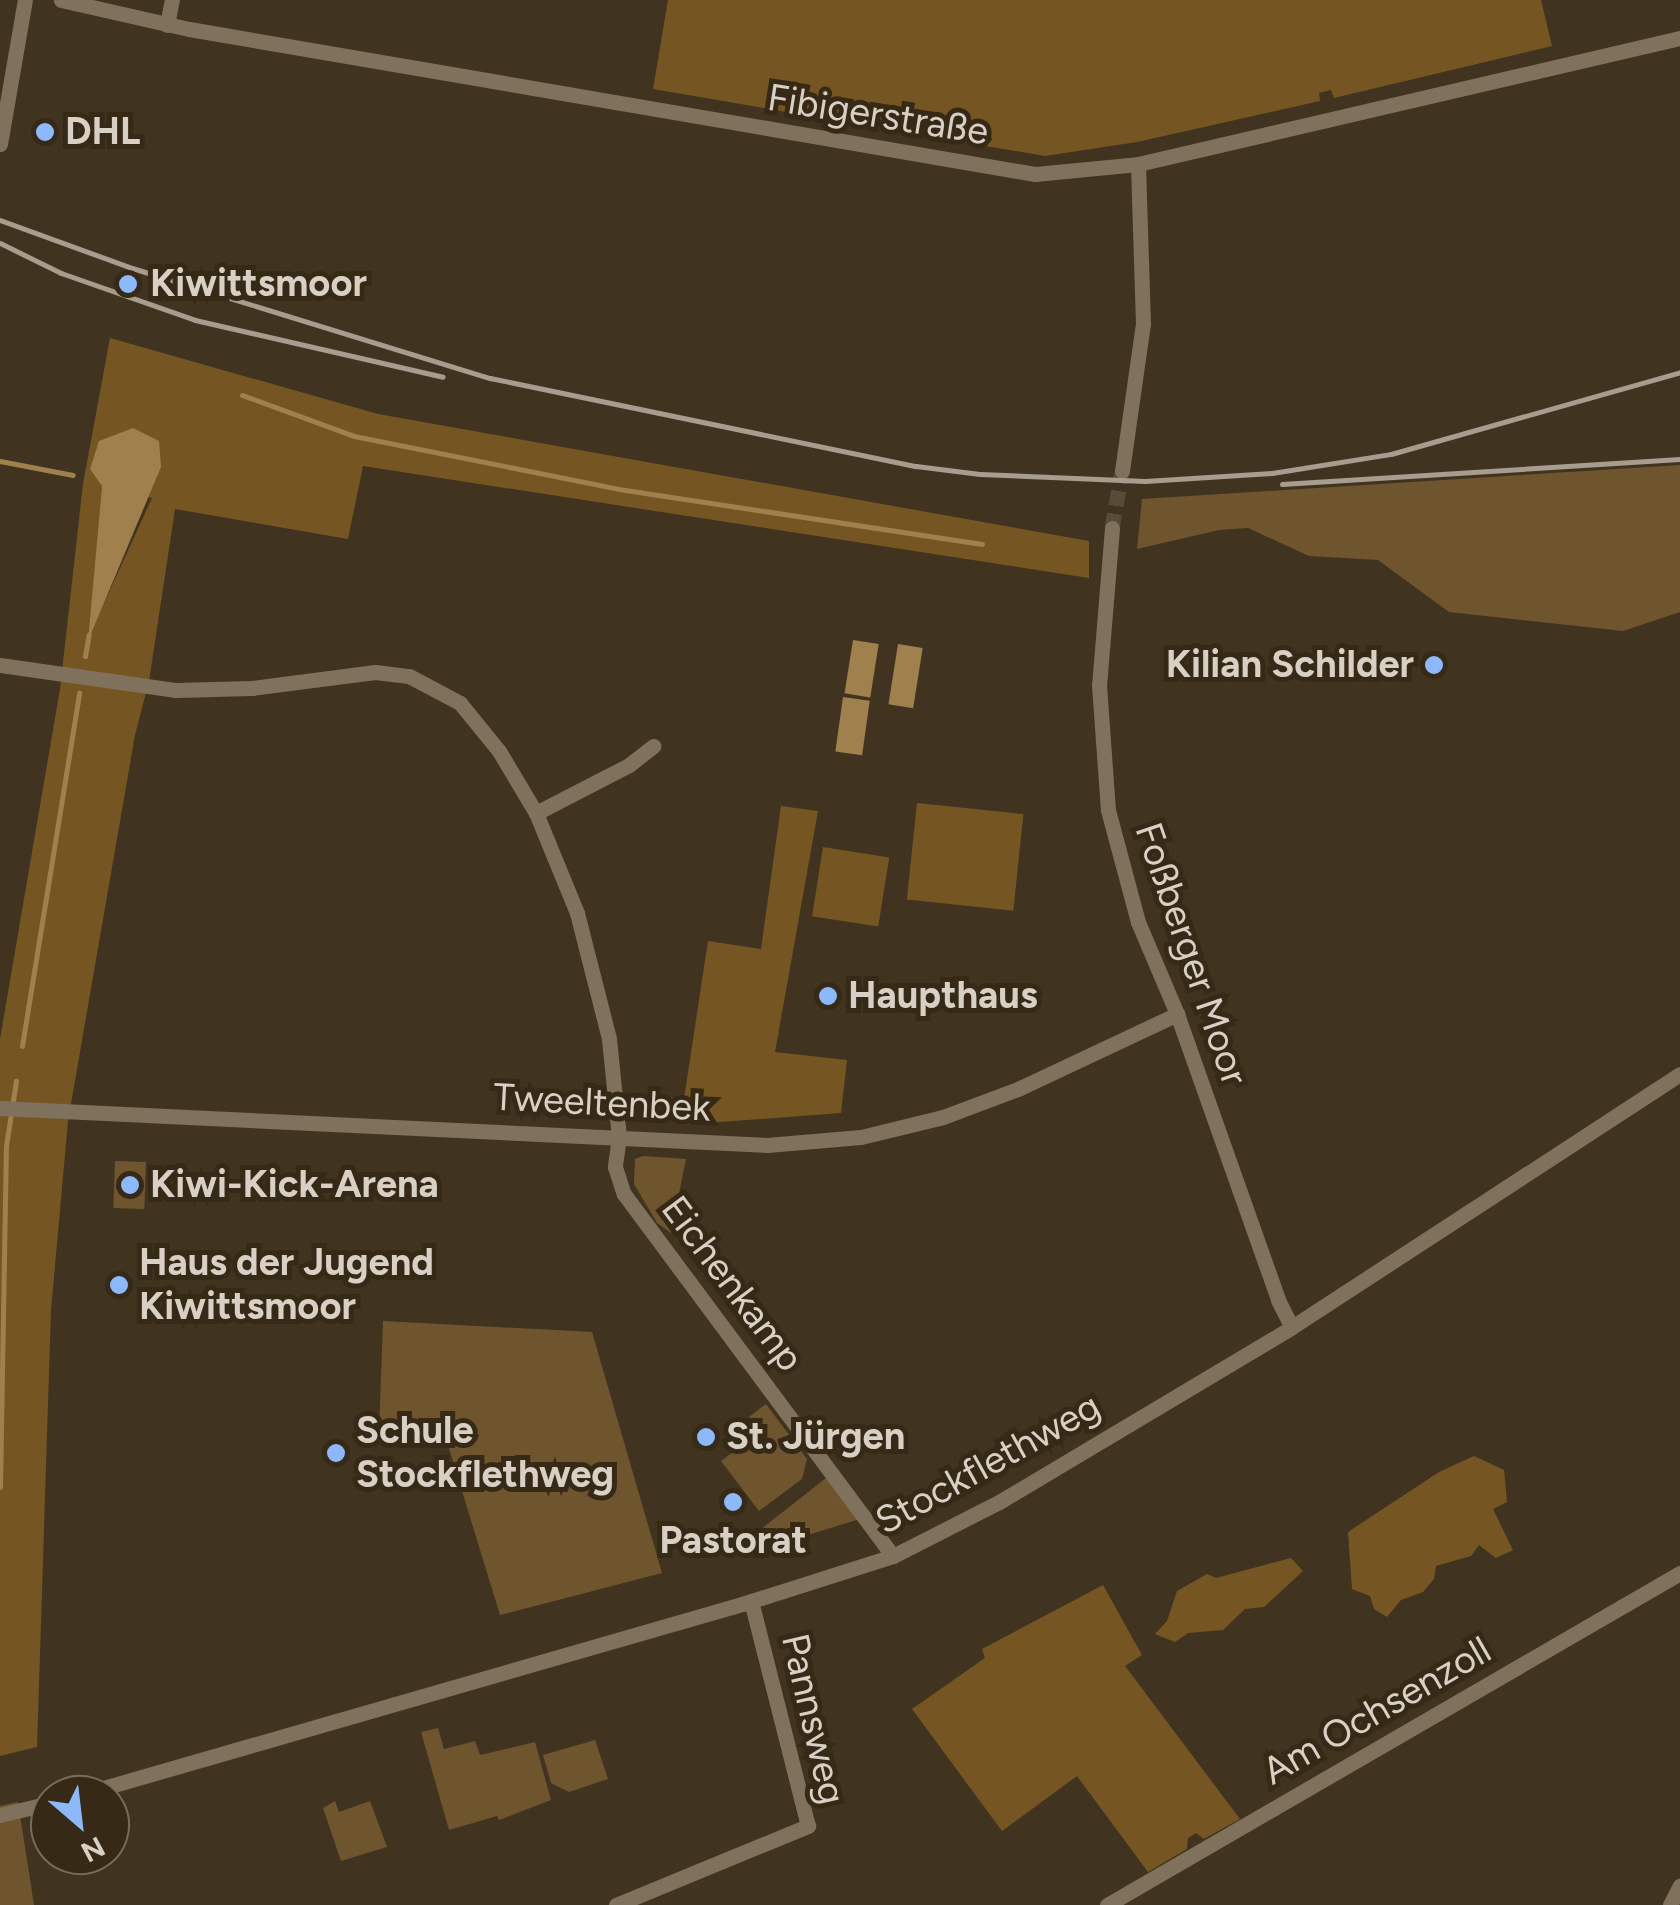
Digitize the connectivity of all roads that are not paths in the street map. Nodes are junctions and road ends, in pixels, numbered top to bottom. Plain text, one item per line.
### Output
1 (25, 0) edge
2 (60, 0) edge
3 (172, 0) edge
4 (167, 25) junction
5 (1680, 38) edge
6 (0, 144) edge
7 (1138, 164) junction
8 (1122, 471) tunnel mouth
9 (1112, 528) tunnel mouth
10 (0, 666) edge
11 (653, 746) dead end
12 (536, 813) junction
13 (1177, 1014) junction
14 (1680, 1074) edge
15 (0, 1108) edge
16 (619, 1136) junction
17 (1292, 1327) junction
18 (893, 1556) junction
19 (1680, 1573) edge
20 (751, 1601) junction
21 (130, 1780) edge
22 (30, 1808) edge
23 (0, 1815) edge
24 (1680, 1885) edge
25 (616, 1905) edge
26 (1107, 1905) edge
27 (1670, 1905) edge

1 - 6 street
2 - 4 street, Fibigerstraße
3 - 4 street
4 - 7 street, Fibigerstraße
5 - 7 street, Fibigerstraße
7 - 8 street
9 - 13 street, Foßberger Moor
10 - 12 street, Eichenkamp
11 - 12 street
12 - 16 street, Eichenkamp
13 - 16 street, Tweeltenbek
13 - 17 street, Foßberger Moor
14 - 17 street, Stockflethweg
15 - 16 street, Tweeltenbek
16 - 18 street, Eichenkamp
17 - 18 street, Stockflethweg
18 - 20 street, Stockflethweg
19 - 26 street, Am Ochsenzoll
20 - 21 street, Stockflethweg
20 - 25 street, Pannsweg
22 - 23 street
24 - 27 street

